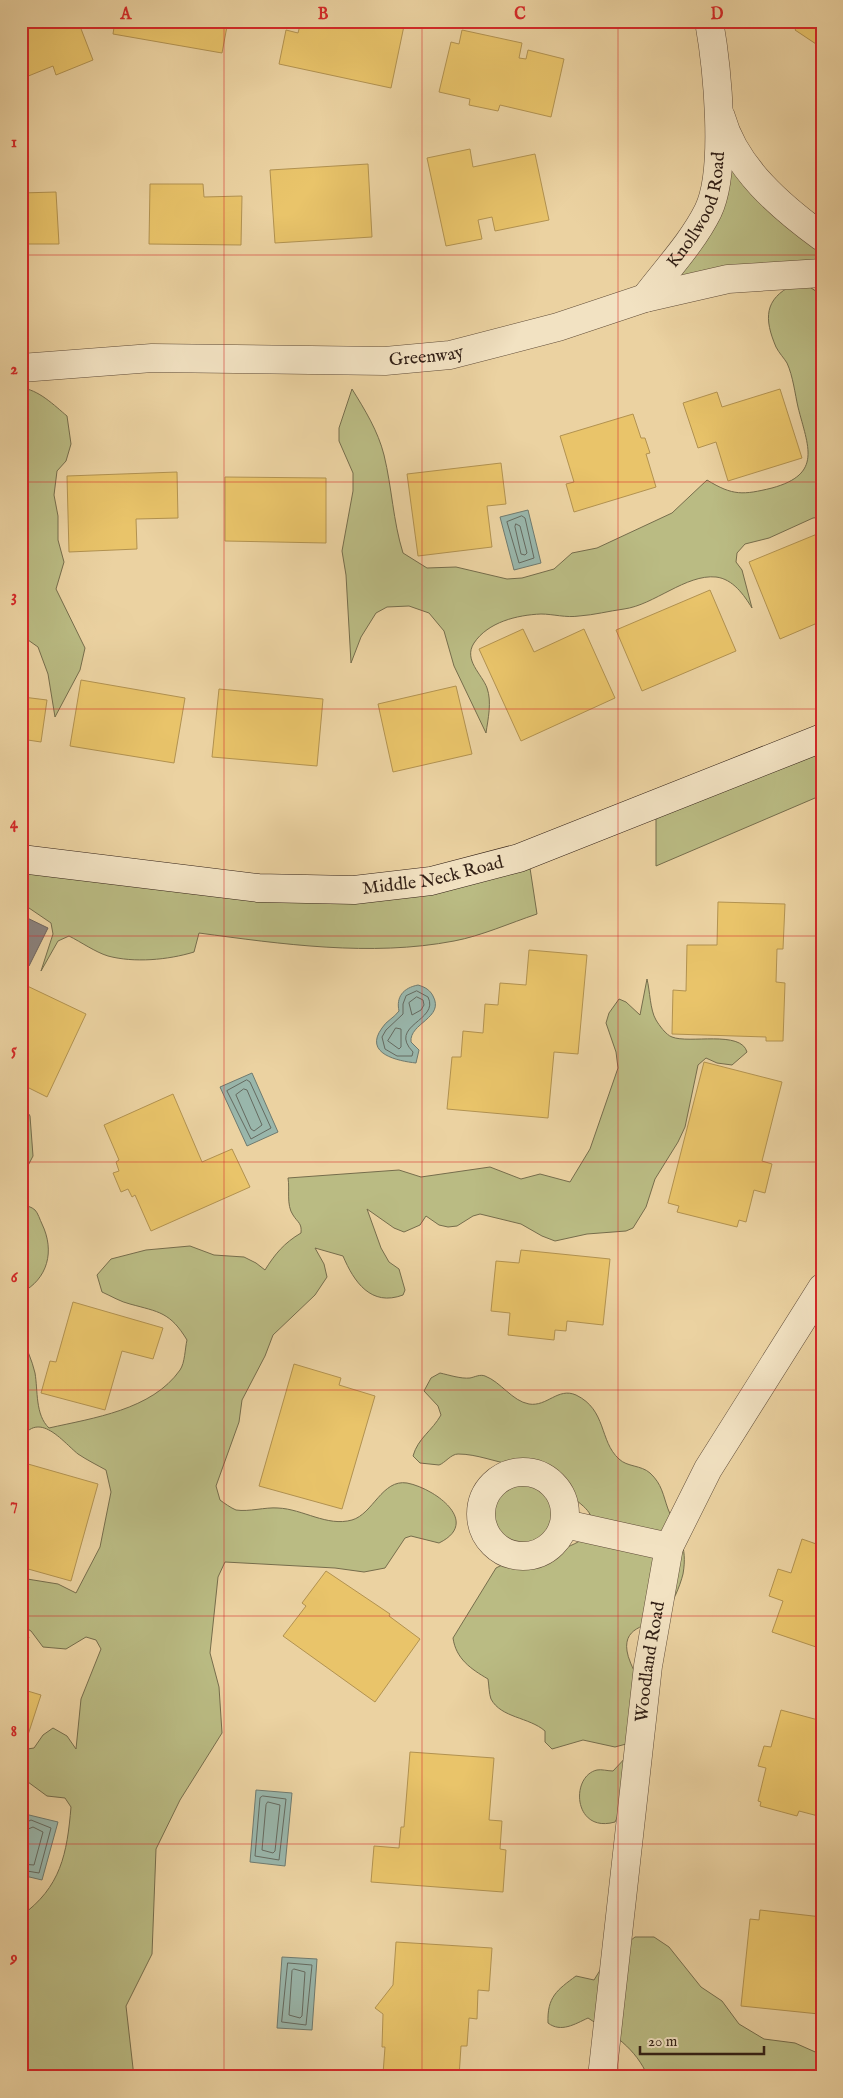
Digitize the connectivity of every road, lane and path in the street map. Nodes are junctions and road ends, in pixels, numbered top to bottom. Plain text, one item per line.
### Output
1 (709, 21) edge
2 (718, 109) junction
3 (822, 237) edge
4 (822, 273) edge
5 (644, 298) junction
6 (21, 368) edge
7 (822, 738) edge
8 (21, 859) edge
9 (822, 1288) edge
10 (564, 1524) dead end
11 (669, 1547) junction
12 (602, 2077) edge

1 - 2 street, Knollwood Road
2 - 3 street, Knollwood Road
2 - 5 street, Knollwood Road
4 - 5 street, Greenway
5 - 6 street, Greenway
7 - 8 street, Middle Neck Road
9 - 11 street, Woodland Road
10 - 11 street
11 - 12 street, Woodland Road

